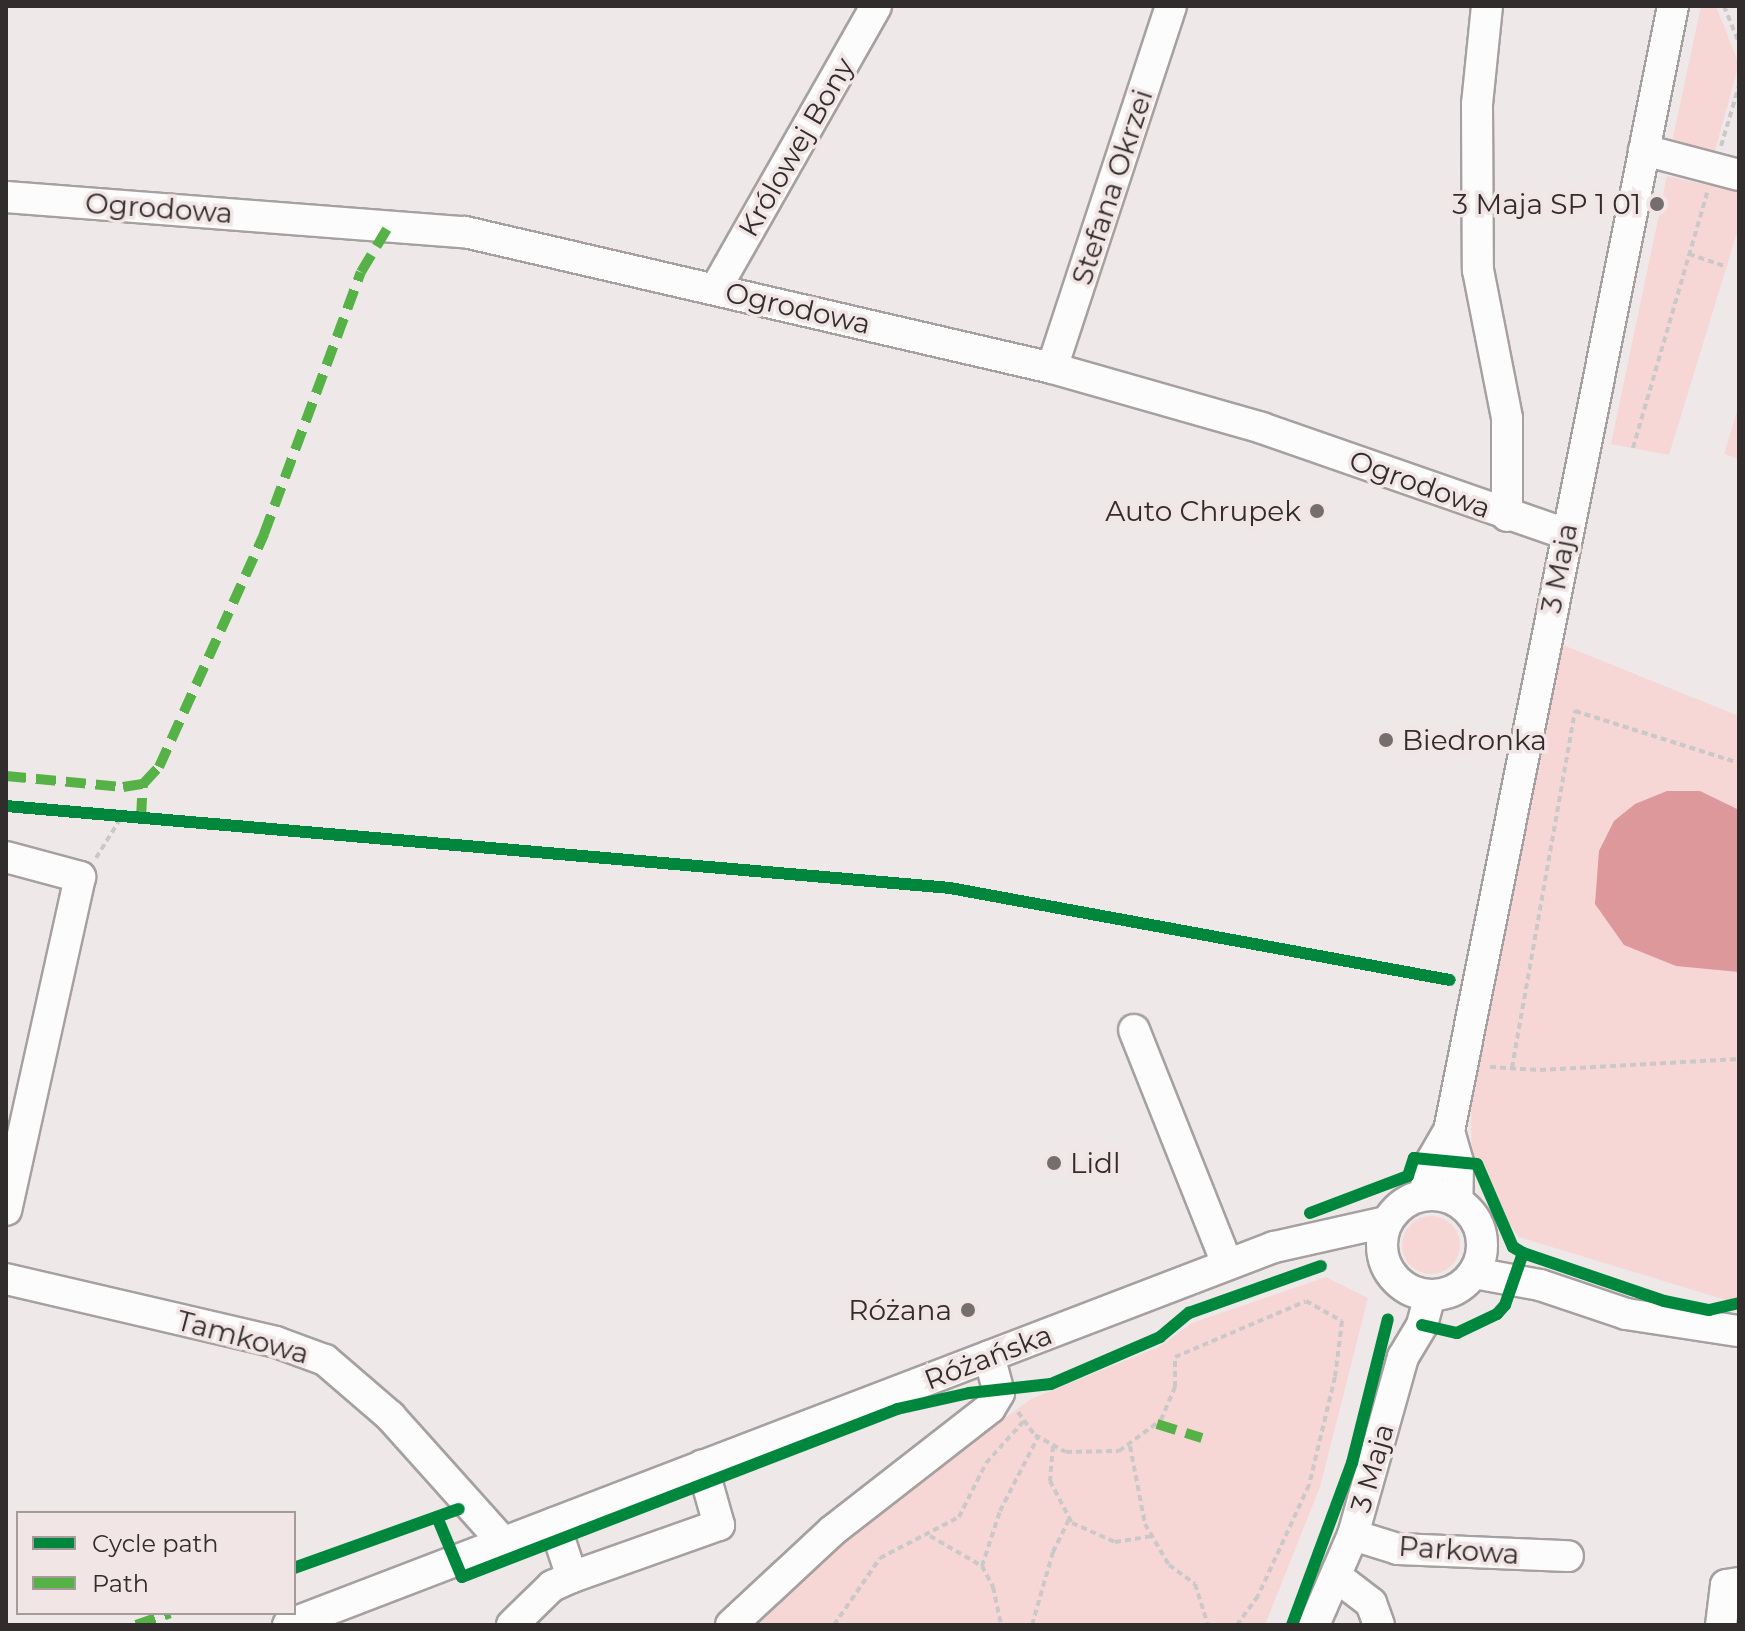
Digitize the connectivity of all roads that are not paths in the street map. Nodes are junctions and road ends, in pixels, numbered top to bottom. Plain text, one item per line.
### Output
1 (876, 6) edge
2 (1171, 6) edge
3 (1487, 6) edge
4 (1673, 6) edge
5 (1644, 150) junction
6 (1726, 171) edge
7 (6, 197) edge
8 (716, 288) junction
9 (1052, 368) junction
10 (1507, 516) junction
11 (1566, 534) junction
12 (6, 857) edge
13 (1134, 1030) dead end
14 (1449, 1131) junction
15 (1424, 1195) junction
16 (1457, 1201) junction
17 (6, 1210) edge
18 (1384, 1235) junction
19 (1478, 1261) junction
20 (1227, 1264) junction
21 (6, 1279) edge
22 (1418, 1292) junction
23 (1739, 1331) edge
24 (989, 1356) junction
25 (702, 1465) junction
26 (554, 1523) junction
27 (1353, 1535) junction
28 (503, 1542) junction
29 (1568, 1556) dead end
30 (572, 1577) junction
31 (1337, 1577) junction
32 (1733, 1584) edge
33 (288, 1625) edge
34 (512, 1625) edge
35 (731, 1625) edge
36 (1314, 1625) edge
37 (1379, 1625) edge
38 (1721, 1625) edge

1 - 8 street, Królowej Bony
2 - 9 street, Stefana Okrzei
3 - 10 street
4 - 5 street, 3 Maja
5 - 6 street
5 - 11 street, 3 Maja
7 - 8 street, Ogrodowa
8 - 9 street, Ogrodowa
9 - 10 street, Ogrodowa
10 - 11 street, Ogrodowa
11 - 14 street, 3 Maja
12 - 17 street
13 - 20 street
14 - 15 street, 3 Maja
14 - 16 street, 3 Maja
15 - 16 street
15 - 18 street
16 - 19 street
18 - 20 street, Różańska
18 - 22 street
19 - 22 street
19 - 23 street
20 - 24 street, Różańska
21 - 28 street, Tamkowa
22 - 27 street, 3 Maja
24 - 25 street, Różańska
24 - 35 street
25 - 26 street, Różańska
25 - 30 street
26 - 28 street, Różańska
26 - 30 street
27 - 29 street, Parkowa
27 - 31 street, 3 Maja
28 - 33 street, Różańska
30 - 34 street
31 - 36 street, 3 Maja
31 - 37 street
32 - 38 street

